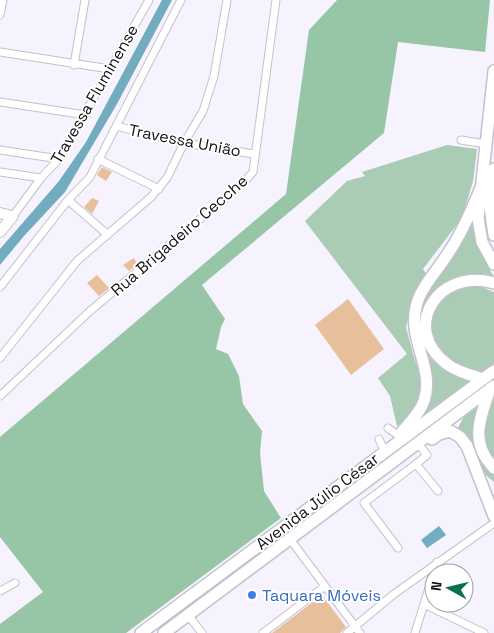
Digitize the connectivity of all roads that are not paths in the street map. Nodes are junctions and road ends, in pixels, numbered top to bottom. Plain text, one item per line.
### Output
1 (3, 0) edge
2 (85, 0) edge
3 (149, 0) edge
4 (181, 0) edge
5 (227, 0) edge
6 (276, 0) edge
7 (0, 16) edge
8 (0, 52) edge
9 (74, 65) junction
10 (110, 69) junction
11 (494, 71) edge
12 (0, 102) edge
13 (86, 114) junction
14 (116, 126) junction
15 (461, 140) dead end
16 (184, 142) junction
17 (486, 144) junction
18 (0, 150) edge
19 (254, 154) junction
20 (59, 159) junction
21 (98, 159) junction
22 (494, 169) edge
23 (0, 172) edge
24 (41, 178) junction
25 (159, 189) junction
26 (480, 190) junction
27 (68, 200) junction
28 (0, 213) edge
29 (13, 216) junction
30 (0, 232) edge
31 (108, 235) junction
32 (494, 235) edge
33 (494, 264) edge
34 (494, 283) edge
35 (0, 287) edge
36 (0, 358) edge
37 (494, 371) edge
38 (483, 378) junction
39 (492, 387) edge
40 (0, 396) edge
41 (388, 428) dead end
42 (379, 439) dead end
43 (392, 443) junction
44 (420, 446) junction
45 (390, 464) junction
46 (416, 464) junction
47 (494, 468) edge
48 (438, 492) dead end
49 (494, 516) edge
50 (494, 523) edge
51 (290, 539) junction
52 (398, 548) dead end
53 (438, 562) joint
54 (15, 582) dead end
55 (324, 586) junction
56 (0, 591) edge
57 (424, 604) edge
58 (443, 613) edge
59 (188, 615) junction
60 (358, 630) edge
61 (141, 633) edge
62 (164, 633) edge
63 (202, 633) edge
64 (263, 633) edge
65 (347, 633) edge
66 (415, 633) edge
67 (484, 633) edge

1 - 7 street
2 - 9 street
3 - 10 street, Travessa Fluminense
4 - 14 street
5 - 16 street
6 - 19 street, Rua Brigadeiro Cecche
8 - 9 street
9 - 10 street
10 - 13 street, Travessa Fluminense
11 - 17 main road
12 - 13 street
13 - 20 street, Travessa Fluminense
14 - 16 street, Travessa União
14 - 21 street
15 - 17 street
16 - 19 street, Travessa União
16 - 25 street
17 - 26 main road
18 - 20 street
19 - 40 street, Rua Brigadeiro Cecche
20 - 24 street, Travessa Fluminense
21 - 25 street
21 - 27 street
22 - 32 main road
23 - 24 street
24 - 29 street, Travessa Fluminense
25 - 31 street
26 - 33 main road
26 - 43 main road
27 - 31 street
27 - 35 street
28 - 29 street
29 - 30 street, Travessa Fluminense
31 - 36 street
34 - 38 main road
37 - 38 main road, Avenida Júlio César
38 - 43 main road, Avenida Júlio César
39 - 45 main road, Avenida Júlio César
39 - 47 main road
41 - 43 street
42 - 43 street
43 - 61 main road, Avenida Júlio César
44 - 45 main road
44 - 46 street
44 - 49 main road
45 - 51 main road, Avenida Júlio César
46 - 48 street
46 - 52 street
50 - 53 street
51 - 55 street
51 - 59 main road, Avenida Júlio César
53 - 60 street
54 - 56 street
55 - 60 street
55 - 64 street
57 - 66 street
58 - 67 street
59 - 62 main road, Avenida Júlio César
59 - 63 street
60 - 65 street

